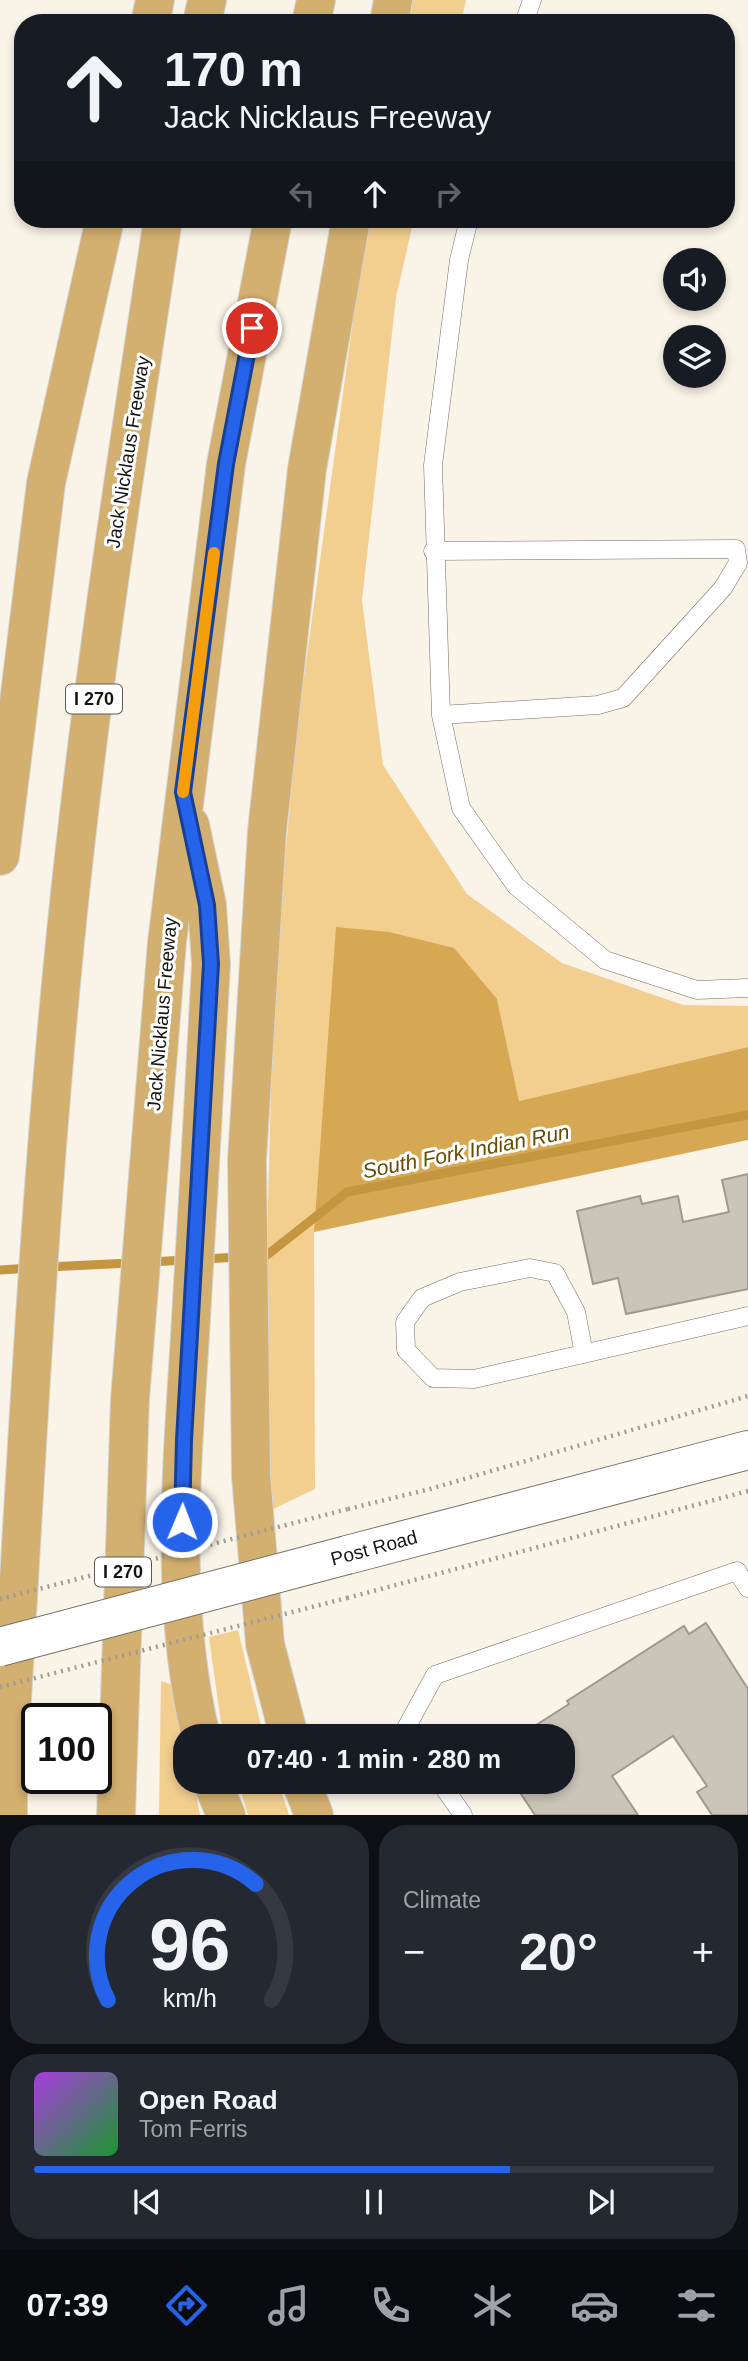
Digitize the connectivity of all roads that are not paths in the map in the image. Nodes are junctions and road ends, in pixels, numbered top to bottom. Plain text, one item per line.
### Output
1 (104, 228) edge
2 (162, 228) edge
3 (271, 228) edge
4 (349, 228) edge
5 (468, 228) edge
6 (433, 551) junction
7 (441, 715) junction
8 (183, 792) junction
9 (0, 856) edge
10 (748, 988) edge
11 (748, 1316) edge
12 (584, 1354) junction
13 (748, 1450) edge
14 (748, 1588) edge
15 (0, 1647) edge
16 (198, 1724) edge
17 (286, 1724) edge
18 (408, 1724) edge
19 (217, 1794) edge
20 (306, 1794) edge
21 (448, 1794) edge
22 (8, 1815) edge
23 (116, 1815) edge
24 (226, 1815) edge
25 (314, 1815) edge
26 (463, 1815) edge

1 - 9 highway
2 - 22 highway, Jack Nicklaus Freeway / I 270
3 - 8 highway, Jack Nicklaus Freeway / I 270
4 - 17 highway
5 - 6 lane
6 - 7 lane
6 - 7 lane
7 - 10 lane
8 - 16 highway
8 - 23 highway, Jack Nicklaus Freeway / I 270
11 - 12 lane
12 - 12 lane
13 - 15 main road, Post Road, bridge
14 - 18 lane
19 - 24 highway
20 - 25 highway
21 - 26 lane

